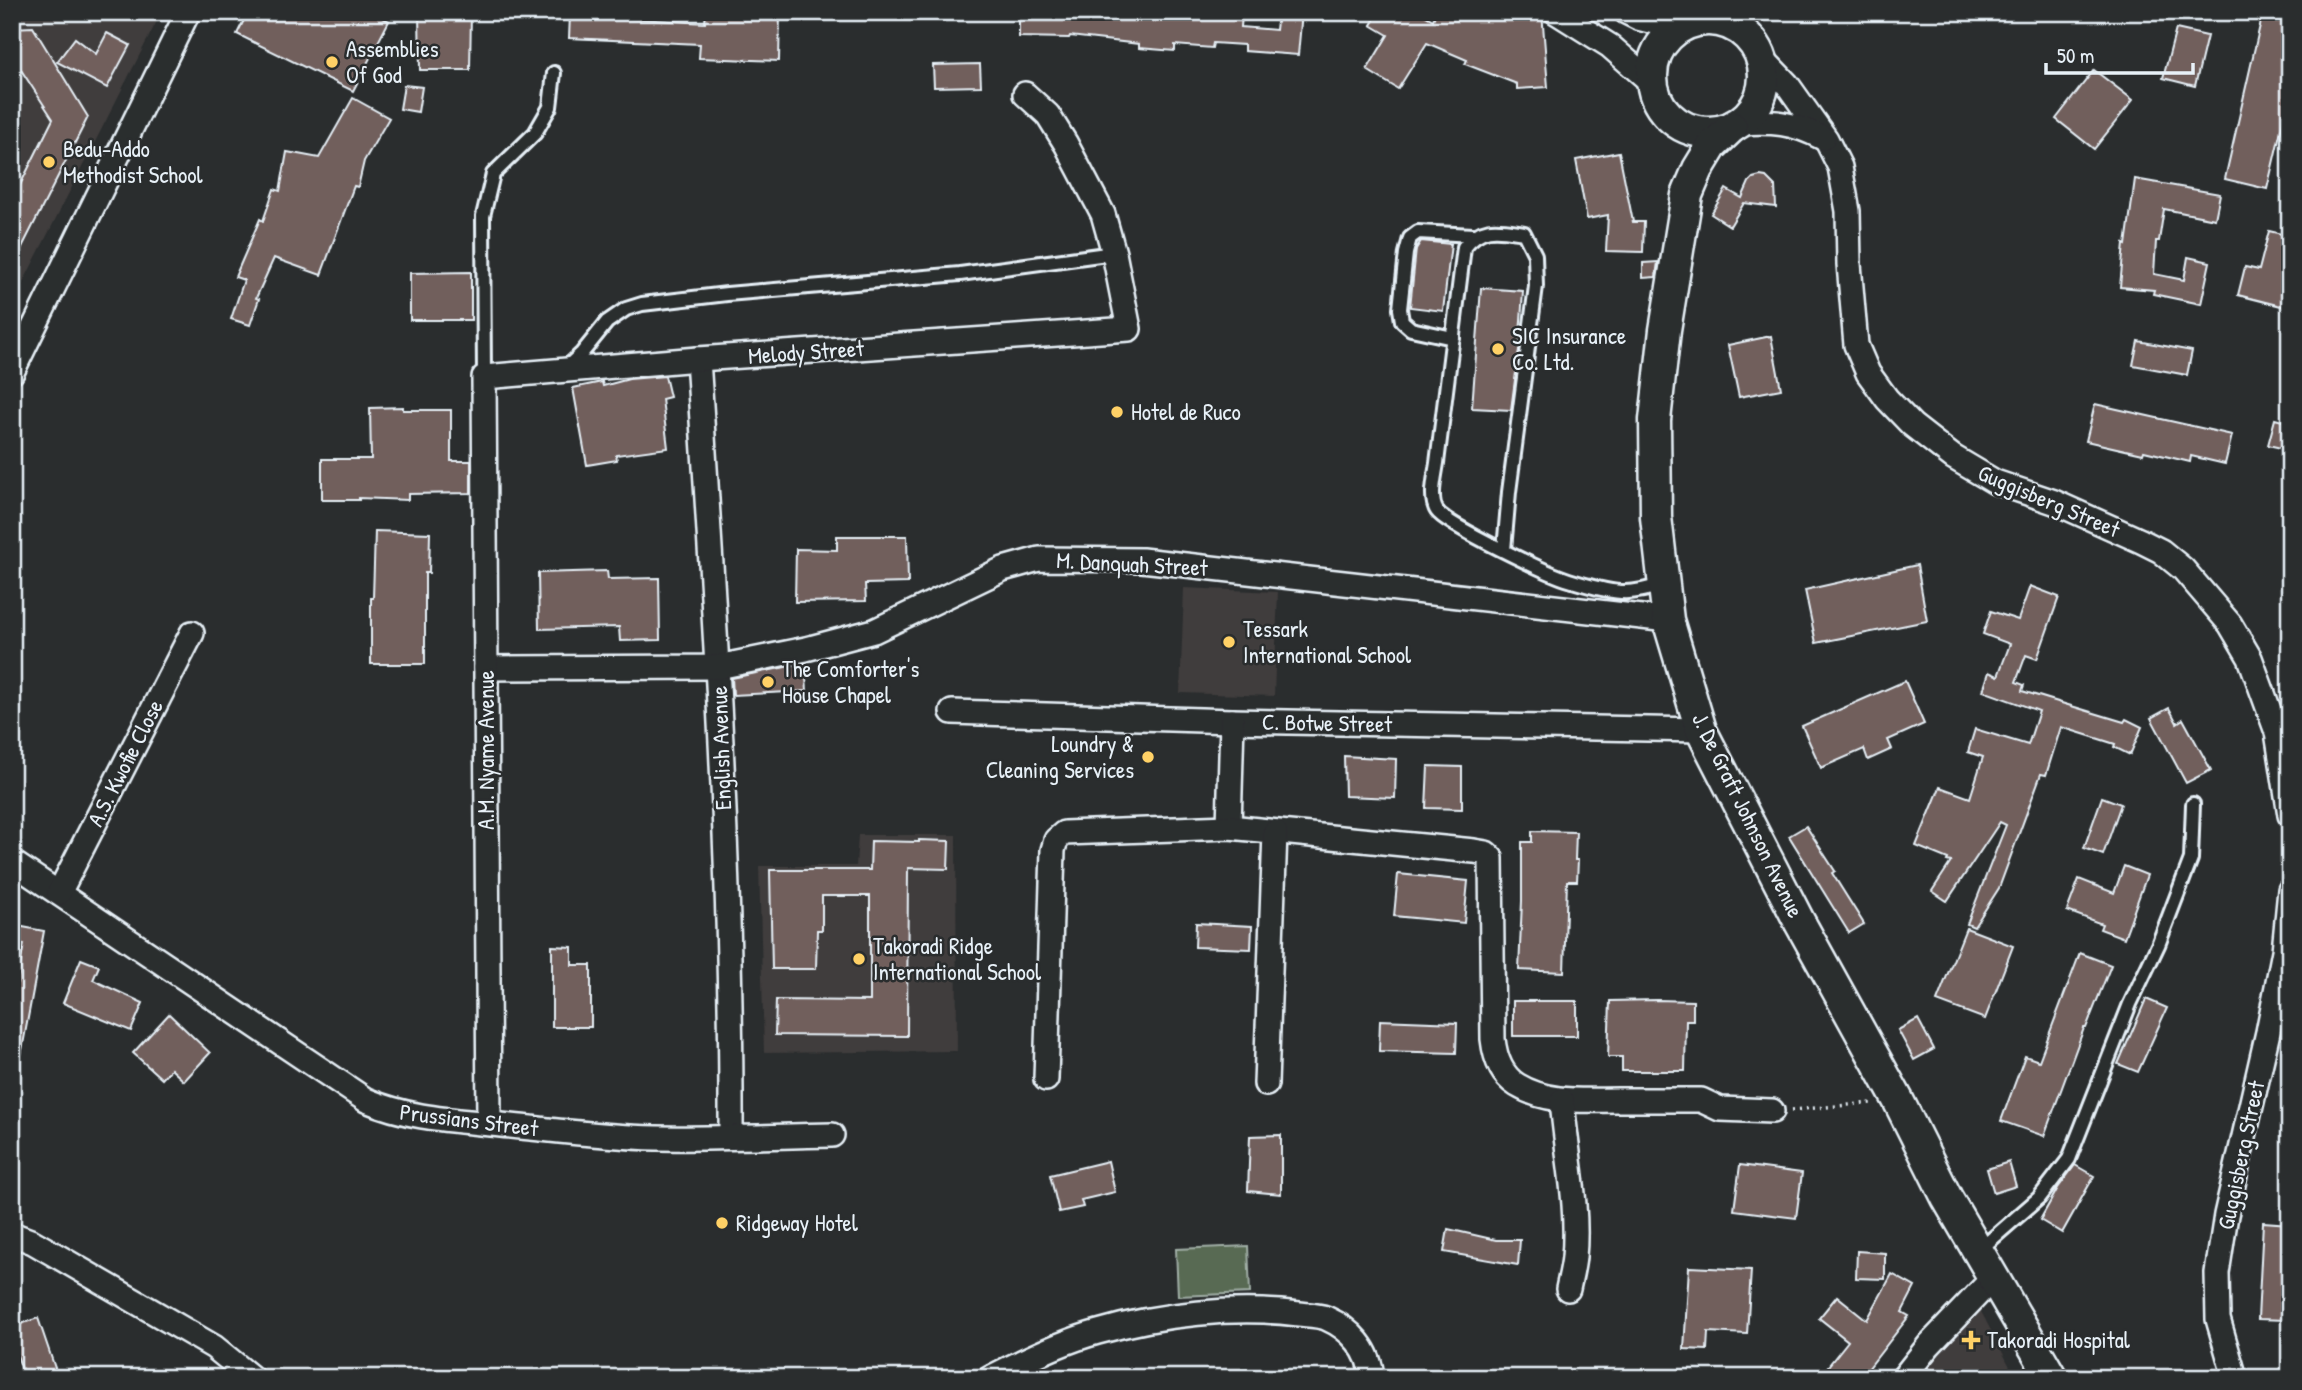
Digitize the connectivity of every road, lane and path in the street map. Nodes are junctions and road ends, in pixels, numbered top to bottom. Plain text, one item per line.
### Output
1 (188, 12) edge
2 (1556, 12) edge
3 (1626, 12) edge
4 (1688, 21) edge
5 (1754, 37) edge
6 (554, 74) dead end
7 (1651, 82) junction
8 (1025, 94) dead end
9 (1665, 113) junction
10 (1735, 125) junction
11 (1826, 139) junction
12 (1688, 195) junction
13 (1473, 235) junction
14 (1114, 253) junction
15 (1452, 338) junction
16 (698, 359) junction
17 (12, 372) edge
18 (562, 372) junction
19 (484, 377) junction
20 (1504, 550) junction
21 (1664, 583) junction
22 (1668, 620) junction
23 (192, 633) dead end
24 (718, 667) junction
25 (486, 668) junction
26 (952, 712) dead end
27 (1232, 721) junction
28 (1701, 730) junction
29 (2193, 804) dead end
30 (2290, 815) edge
31 (1229, 827) junction
32 (1275, 832) junction
33 (12, 862) edge
34 (2290, 890) edge
35 (59, 893) junction
36 (1046, 1079) dead end
37 (1266, 1084) dead end
38 (1562, 1100) junction
39 (1898, 1100) junction
40 (1772, 1111) joint
41 (489, 1124) junction
42 (832, 1135) dead end
43 (731, 1137) junction
44 (12, 1234) edge
45 (1977, 1252) junction
46 (1993, 1278) junction
47 (1568, 1289) dead end
48 (252, 1378) edge
49 (990, 1378) edge
50 (1372, 1378) edge
51 (1903, 1378) edge
52 (2052, 1378) edge
53 (2235, 1378) edge

1 - 17 street
2 - 7 street
3 - 4 street
4 - 5 street
4 - 7 street
5 - 10 street
5 - 11 street, Guggisberg Street
6 - 19 lane
7 - 9 street
8 - 14 street
9 - 10 street
9 - 12 street, J. De Graft Johnson Avenue
10 - 11 street
10 - 12 street, J. De Graft Johnson Avenue
11 - 30 street, Guggisberg Street
12 - 21 street, J. De Graft Johnson Avenue
13 - 15 lane
13 - 15 lane
13 - 20 lane
14 - 16 street, Melody Street
14 - 18 lane
15 - 20 lane
16 - 18 street, Melody Street
16 - 24 street, English Avenue
18 - 19 street, Melody Street
19 - 25 street, A.M. Nyame Avenue
20 - 21 lane
21 - 22 street, J. De Graft Johnson Avenue
22 - 24 street, M. Danquah Street
22 - 28 street, J. De Graft Johnson Avenue
23 - 35 street, A.S. Kwofie Close
24 - 25 street, M. Danquah Street
24 - 43 street, English Avenue
25 - 41 street, A.M. Nyame Avenue
26 - 27 street, C. Botwe Street
27 - 28 street, C. Botwe Street
27 - 31 street
28 - 39 street, J. De Graft Johnson Avenue
29 - 45 lane
31 - 32 street
31 - 36 street
32 - 37 street
32 - 38 street
33 - 35 street, Prussians Street
34 - 53 street, Guggisberg Street
35 - 41 street, Prussians Street
38 - 40 street
38 - 47 street
39 - 40 path
39 - 45 street, J. De Graft Johnson Avenue
41 - 43 street, Prussians Street
42 - 43 street, Prussians Street
44 - 48 street
45 - 46 street, J. De Graft Johnson Avenue
46 - 51 street
46 - 52 street, J. De Graft Johnson Avenue
49 - 50 street

